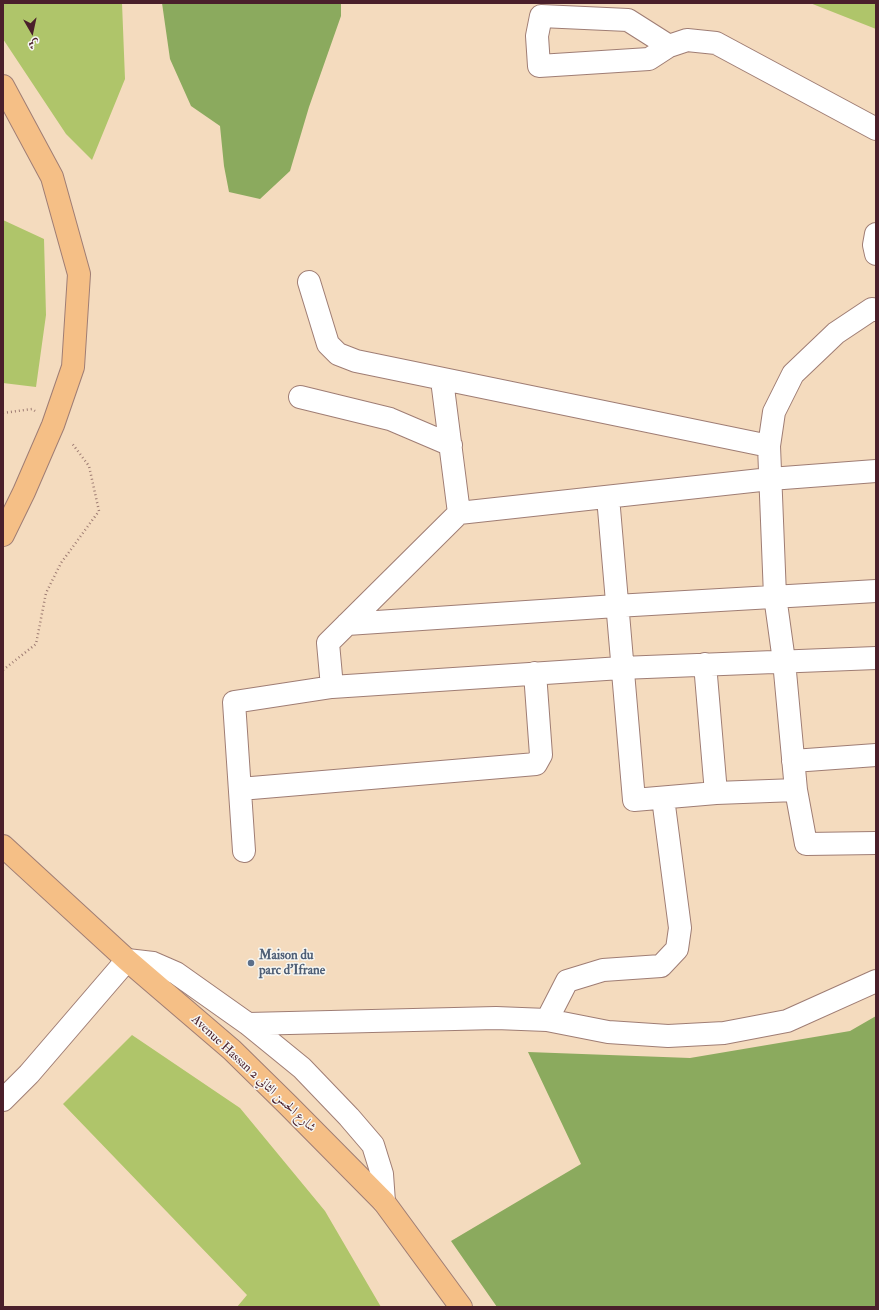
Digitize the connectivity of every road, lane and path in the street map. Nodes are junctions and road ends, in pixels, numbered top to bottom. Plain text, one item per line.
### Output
1 (669, 46) junction
2 (5, 92) edge
3 (876, 130) edge
4 (876, 234) edge
5 (876, 254) edge
6 (309, 282) dead end
7 (876, 310) edge
8 (442, 380) junction
9 (300, 397) dead end
10 (3, 413) edge
11 (53, 425) junction
12 (450, 445) junction
13 (769, 446) junction
14 (876, 470) edge
15 (770, 479) junction
16 (608, 497) junction
17 (459, 513) junction
18 (3, 535) edge
19 (876, 591) edge
20 (775, 596) junction
21 (616, 606) junction
22 (347, 624) junction
23 (876, 658) edge
24 (784, 661) junction
25 (705, 664) junction
26 (621, 668) junction
27 (3, 670) edge
28 (535, 673) junction
29 (332, 687) junction
30 (876, 756) edge
31 (793, 761) junction
32 (240, 789) junction
33 (796, 790) junction
34 (716, 793) junction
35 (663, 798) junction
36 (876, 843) edge
37 (3, 846) edge
38 (244, 851) dead end
39 (127, 960) junction
40 (876, 981) edge
41 (547, 1020) junction
42 (248, 1024) junction
43 (3, 1100) edge
44 (384, 1202) junction
45 (461, 1307) edge

1 - 1 street
1 - 3 street
2 - 11 main road
4 - 5 street
6 - 8 street
7 - 13 street
8 - 12 street
8 - 13 street
9 - 12 street
10 - 11 path
11 - 18 main road
11 - 27 path
12 - 17 street
13 - 15 street
14 - 15 street
15 - 16 street
15 - 20 street
16 - 17 street
16 - 21 street
17 - 22 street
19 - 20 street
20 - 21 street
20 - 24 street
21 - 22 street
21 - 26 street
22 - 29 street
23 - 24 street
24 - 25 street
24 - 31 street
25 - 26 street
25 - 34 street
26 - 28 street
26 - 35 street
28 - 29 street
28 - 32 street
29 - 32 street
30 - 31 street
31 - 33 street
32 - 38 street
33 - 34 street
33 - 36 street
34 - 35 street
35 - 41 street
37 - 39 main road, Avenue Hassan 2 شارع الحسن الثاني
39 - 42 street
39 - 43 street
39 - 44 main road, Avenue Hassan 2 شارع الحسن الثاني
40 - 41 street
41 - 42 street
42 - 44 street
44 - 45 main road, Avenue Hassan 2 شارع الحسن الثاني

